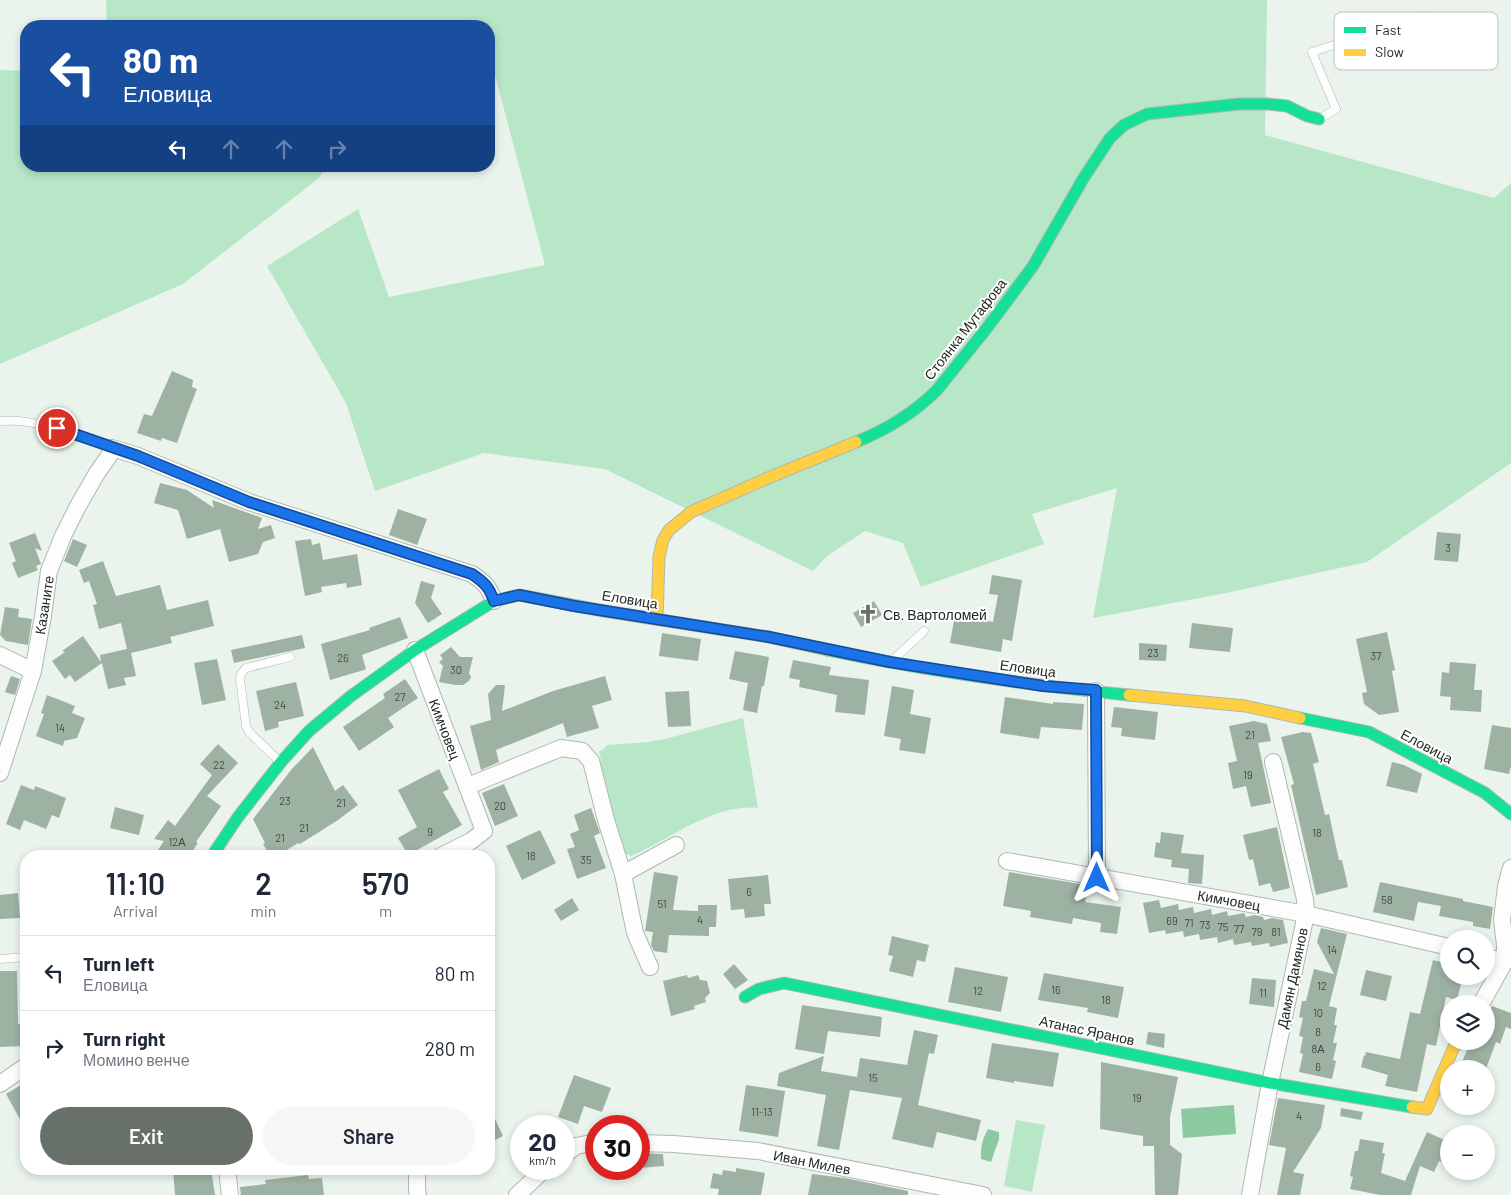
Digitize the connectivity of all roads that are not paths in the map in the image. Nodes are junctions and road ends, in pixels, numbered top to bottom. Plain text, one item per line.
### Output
1 (1334, 45) edge
2 (1319, 119) joint
3 (0, 421) edge
4 (112, 448) junction
5 (494, 601) junction
6 (657, 619) junction
7 (924, 631) dead end
8 (415, 650) junction
9 (0, 655) edge
10 (290, 657) dead end
11 (890, 662) junction
12 (33, 671) junction
13 (1096, 690) junction
14 (281, 762) junction
15 (1273, 762) dead end
16 (0, 773) edge
17 (468, 786) junction
18 (1511, 814) edge
19 (676, 845) dead end
20 (216, 850) edge
21 (453, 850) edge
22 (1007, 862) dead end
23 (1511, 868) edge
24 (623, 874) junction
25 (1097, 878) junction
26 (1306, 914) junction
27 (1440, 945) edge
28 (20, 957) edge
29 (0, 959) edge
30 (1495, 959) edge
31 (1505, 961) junction
32 (650, 967) dead end
33 (1486, 995) edge
34 (745, 997) dead end
35 (1453, 1050) edge
36 (20, 1070) edge
37 (1270, 1083) junction
38 (0, 1084) edge
39 (650, 1143) edge
40 (228, 1175) edge
41 (417, 1175) edge
42 (533, 1180) edge
43 (230, 1195) edge
44 (418, 1195) edge
45 (517, 1195) edge
46 (983, 1195) edge
47 (1250, 1195) edge

1 - 2 lane
2 - 6 street, Стоянка Мутафова
3 - 4 lane
4 - 5 street
4 - 12 street, Казаните
5 - 6 street, Еловица
5 - 8 street, Еловица
6 - 11 street, Еловица
7 - 11 lane
8 - 14 street
8 - 17 street, Кимчовец
9 - 12 street
10 - 14 lane
11 - 13 street, Еловица
12 - 16 street, Казаните
13 - 18 street, Еловица
13 - 25 street
14 - 20 street
15 - 26 street, Дамян Дамянов
17 - 21 street, Кимчовец
17 - 24 street
19 - 24 street
22 - 25 street, Кимчовец
23 - 31 street
24 - 32 street
25 - 26 street, Кимчовец
26 - 27 street, Кимчовец
26 - 37 street, Дамян Дамянов
28 - 29 lane
30 - 31 street
31 - 33 street
34 - 37 street, Атанас Яранов
35 - 37 street, Атанас Яранов
36 - 38 street
37 - 47 street, Дамян Дамянов
39 - 46 street, Иван Милев
40 - 43 street
41 - 44 street
42 - 45 street

